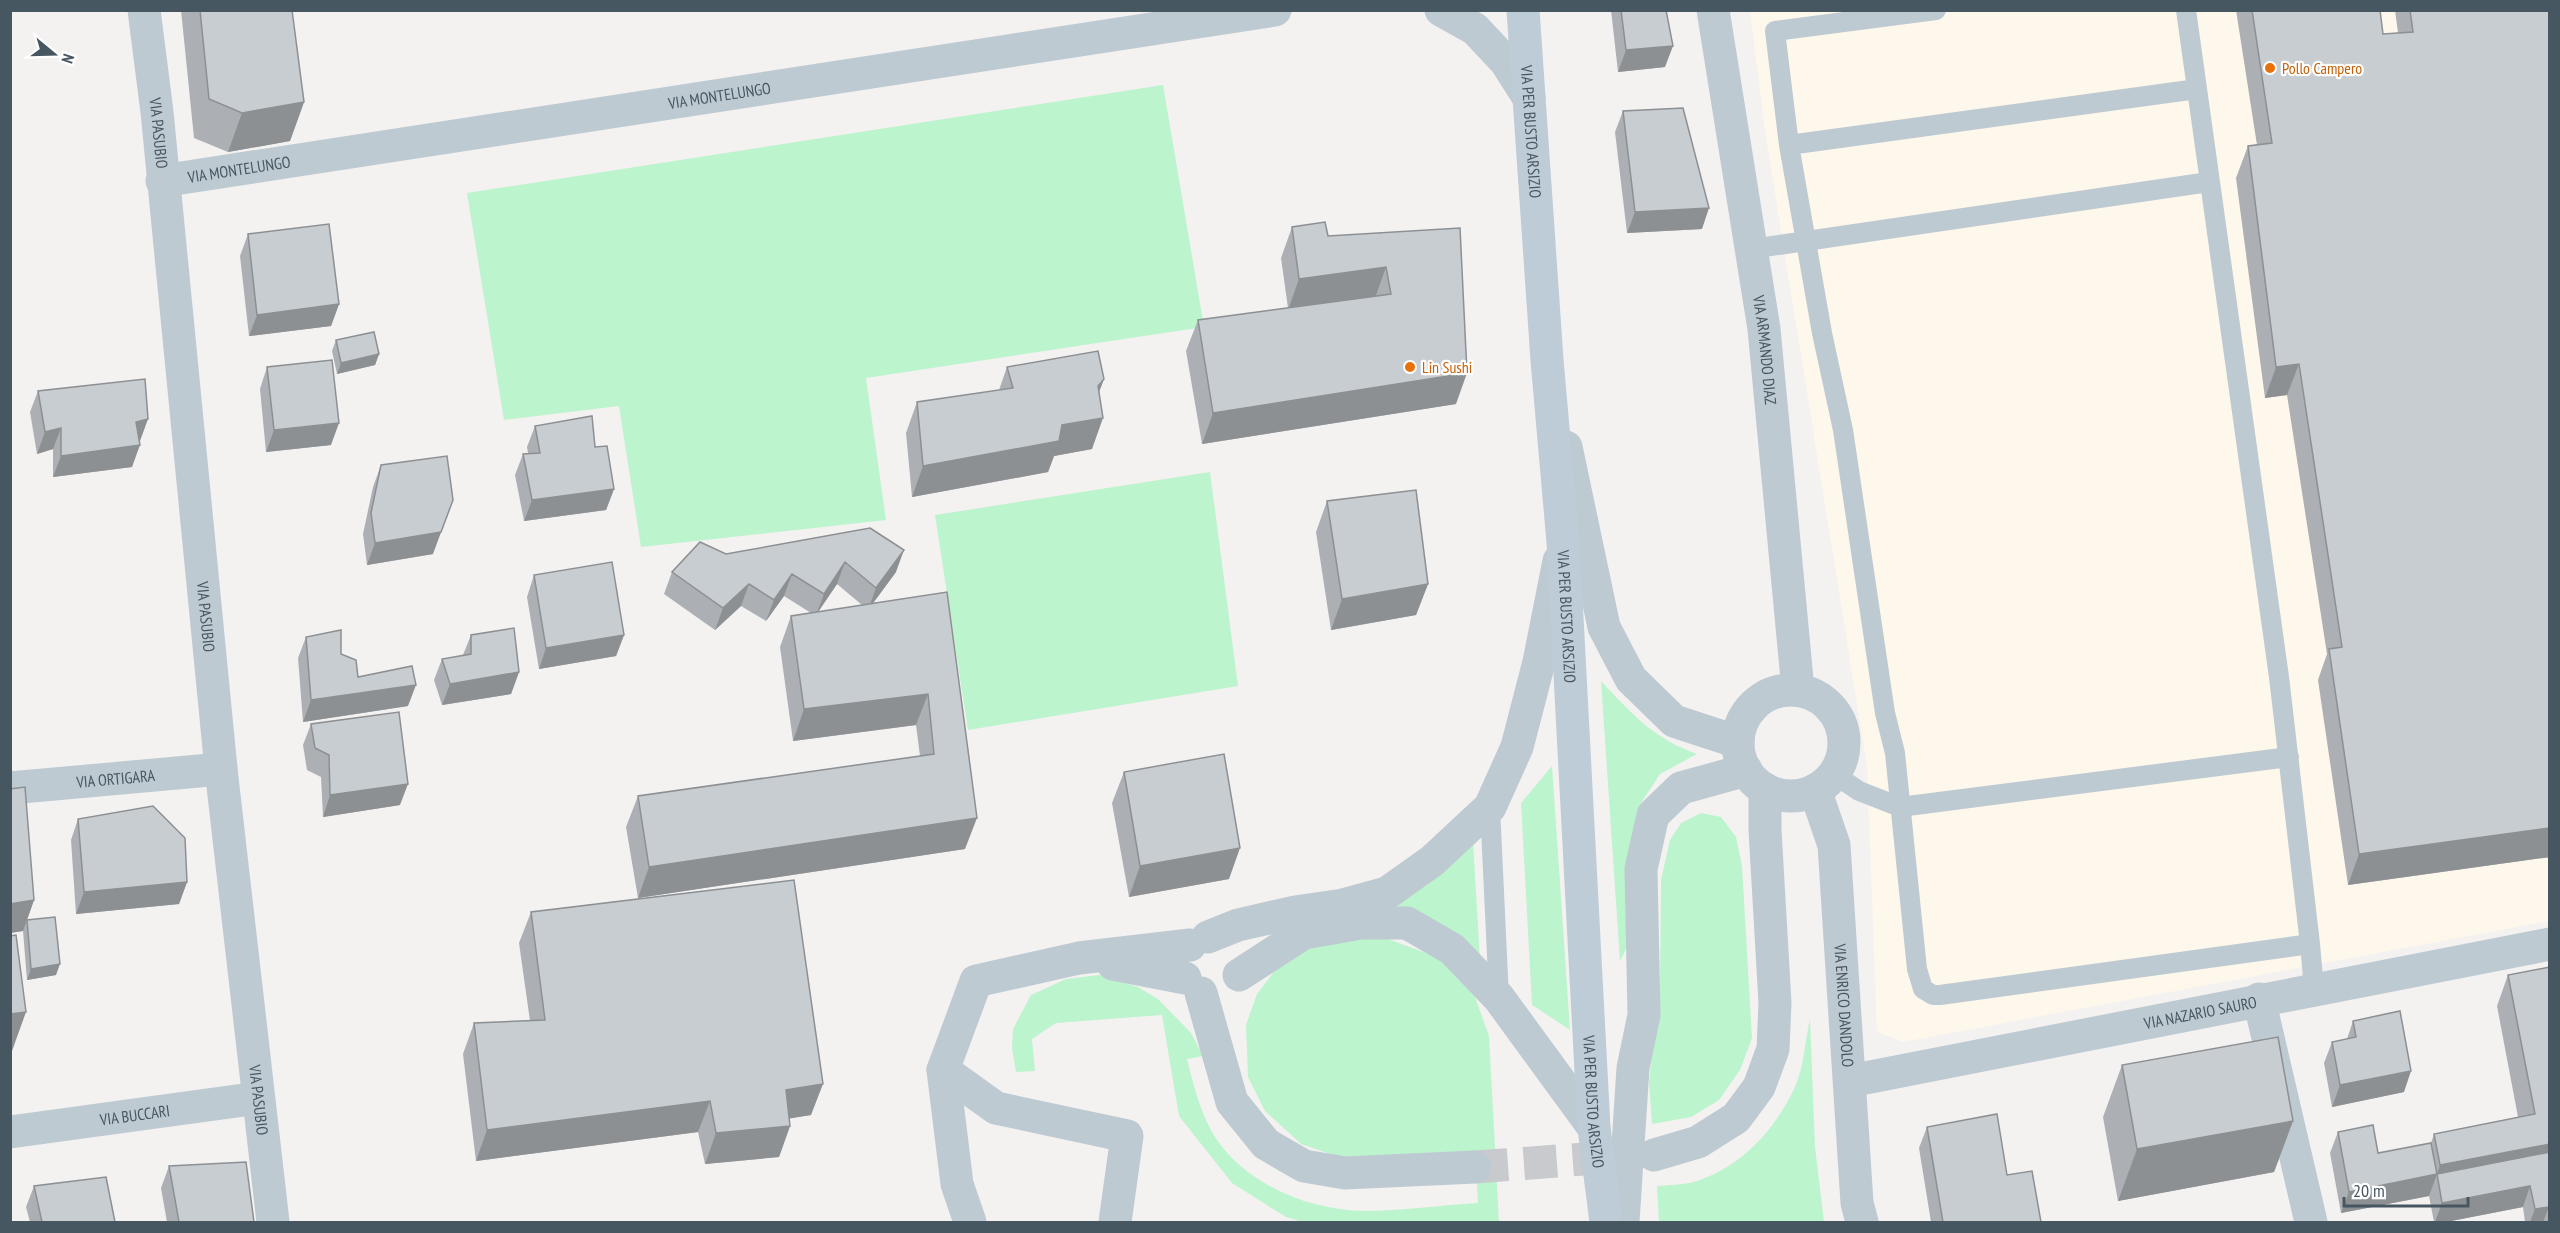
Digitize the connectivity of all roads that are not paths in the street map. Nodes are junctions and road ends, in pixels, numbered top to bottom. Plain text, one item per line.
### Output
1 (144, 10) edge
2 (1275, 10) edge
3 (1441, 10) edge
4 (1523, 10) edge
5 (1713, 10) edge
6 (1936, 10) edge
7 (2186, 10) edge
8 (2197, 89) junction
9 (1529, 98) junction
10 (1789, 145) junction
11 (162, 181) junction
12 (2209, 182) junction
13 (1808, 241) junction
14 (1751, 249) junction
15 (1547, 360) junction
16 (1563, 542) junction
17 (1798, 690) junction
18 (2289, 757) junction
19 (1750, 767) junction
20 (221, 769) junction
21 (1824, 782) junction
22 (10, 788) edge
23 (1490, 807) junction
24 (1900, 807) junction
25 (1199, 941) junction
26 (2310, 944) junction
27 (2550, 944) edge
28 (1079, 958) junction
29 (1213, 984) junction
30 (2314, 989) junction
31 (1499, 998) junction
32 (2259, 999) junction
33 (943, 1070) junction
34 (1850, 1081) junction
35 (258, 1098) junction
36 (1594, 1128) junction
37 (10, 1132) edge
38 (1654, 1155) tunnel mouth
39 (1475, 1167) tunnel mouth
40 (273, 1222) edge
41 (969, 1222) edge
42 (1115, 1222) edge
43 (1606, 1222) edge
44 (1623, 1222) edge
45 (1862, 1222) edge
46 (2312, 1222) edge

1 - 11 street, VIA PASUBIO
2 - 11 street, VIA MONTELUNGO
3 - 9 street
4 - 9 main road, VIA PER BUSTO ARSIZIO
5 - 14 street, VIA ARMANDO DIAZ
6 - 10 lane
7 - 8 lane
8 - 10 lane
8 - 12 lane
9 - 15 main road, VIA PER BUSTO ARSIZIO
10 - 13 lane
11 - 20 street, VIA PASUBIO
12 - 13 lane
12 - 18 lane
13 - 14 lane
13 - 24 lane
14 - 17 street, VIA ARMANDO DIAZ
15 - 16 main road, VIA PER BUSTO ARSIZIO
15 - 19 street
16 - 23 street
16 - 36 main road, VIA PER BUSTO ARSIZIO
17 - 19 street
17 - 21 street
18 - 24 lane
18 - 26 lane
19 - 21 street
19 - 38 street
19 - 44 street
20 - 22 street, VIA ORTIGARA
20 - 35 street, VIA PASUBIO
21 - 24 lane
21 - 34 street, VIA ENRICO DANDOLO
23 - 25 street
23 - 31 lane
24 - 26 lane
25 - 28 street
25 - 29 street
25 - 29 street
26 - 30 lane
27 - 30 street, VIA NAZARIO SAURO
28 - 29 street
28 - 33 street
29 - 31 street
29 - 39 street
30 - 32 street, VIA NAZARIO SAURO
31 - 36 street
32 - 34 street, VIA NAZARIO SAURO
32 - 46 street
33 - 41 street
33 - 42 street
34 - 45 street, VIA ENRICO DANDOLO
35 - 37 street, VIA BUCCARI
35 - 40 street, VIA PASUBIO
36 - 43 main road, VIA PER BUSTO ARSIZIO

